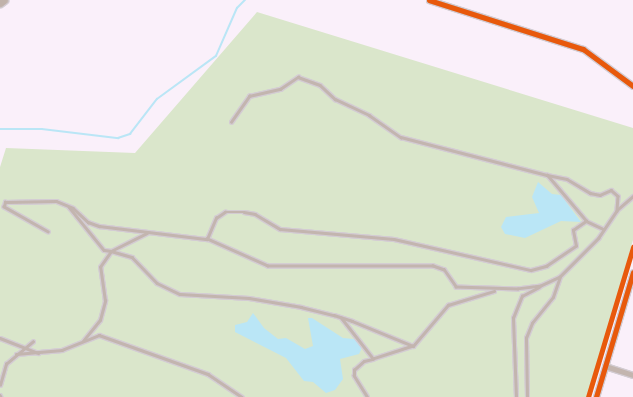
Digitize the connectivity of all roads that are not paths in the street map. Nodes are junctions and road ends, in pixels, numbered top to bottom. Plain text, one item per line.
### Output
1 (4, 0) edge
2 (429, 0) edge
3 (0, 3) edge
4 (633, 86) edge
5 (231, 122) dead end
6 (547, 175) junction
7 (633, 196) edge
8 (69, 208) junction
9 (617, 211) junction
10 (586, 221) junction
11 (603, 229) junction
12 (48, 232) dead end
13 (148, 233) junction
14 (207, 239) junction
15 (111, 251) junction
16 (633, 272) edge
17 (560, 277) junction
18 (542, 286) junction
19 (494, 291) junction
20 (341, 318) junction
21 (0, 338) edge
22 (33, 341) dead end
23 (82, 341) junction
24 (413, 346) junction
25 (23, 349) junction
26 (16, 354) junction
27 (41, 354) junction
28 (373, 359) junction
29 (605, 366) junction
30 (633, 375) edge
31 (0, 385) edge
32 (242, 397) edge
33 (367, 397) edge
34 (516, 397) edge
35 (527, 397) edge
36 (596, 397) edge

1 - 3 street
2 - 4 street
5 - 6 lane
6 - 9 lane
6 - 10 lane
7 - 9 lane
8 - 12 lane
8 - 13 lane
8 - 15 lane
9 - 11 lane
10 - 11 lane
10 - 14 lane
11 - 17 lane
13 - 14 lane
13 - 15 lane
14 - 19 lane
15 - 20 lane
15 - 23 lane
16 - 29 street
17 - 18 lane
17 - 35 lane
18 - 19 lane
18 - 34 lane
19 - 24 lane
20 - 24 lane
20 - 28 lane
21 - 25 lane
22 - 25 lane
23 - 27 lane
23 - 32 lane
24 - 28 lane
25 - 26 lane
25 - 27 lane
26 - 27 lane
26 - 31 lane
28 - 33 lane
29 - 30 street
29 - 36 street

